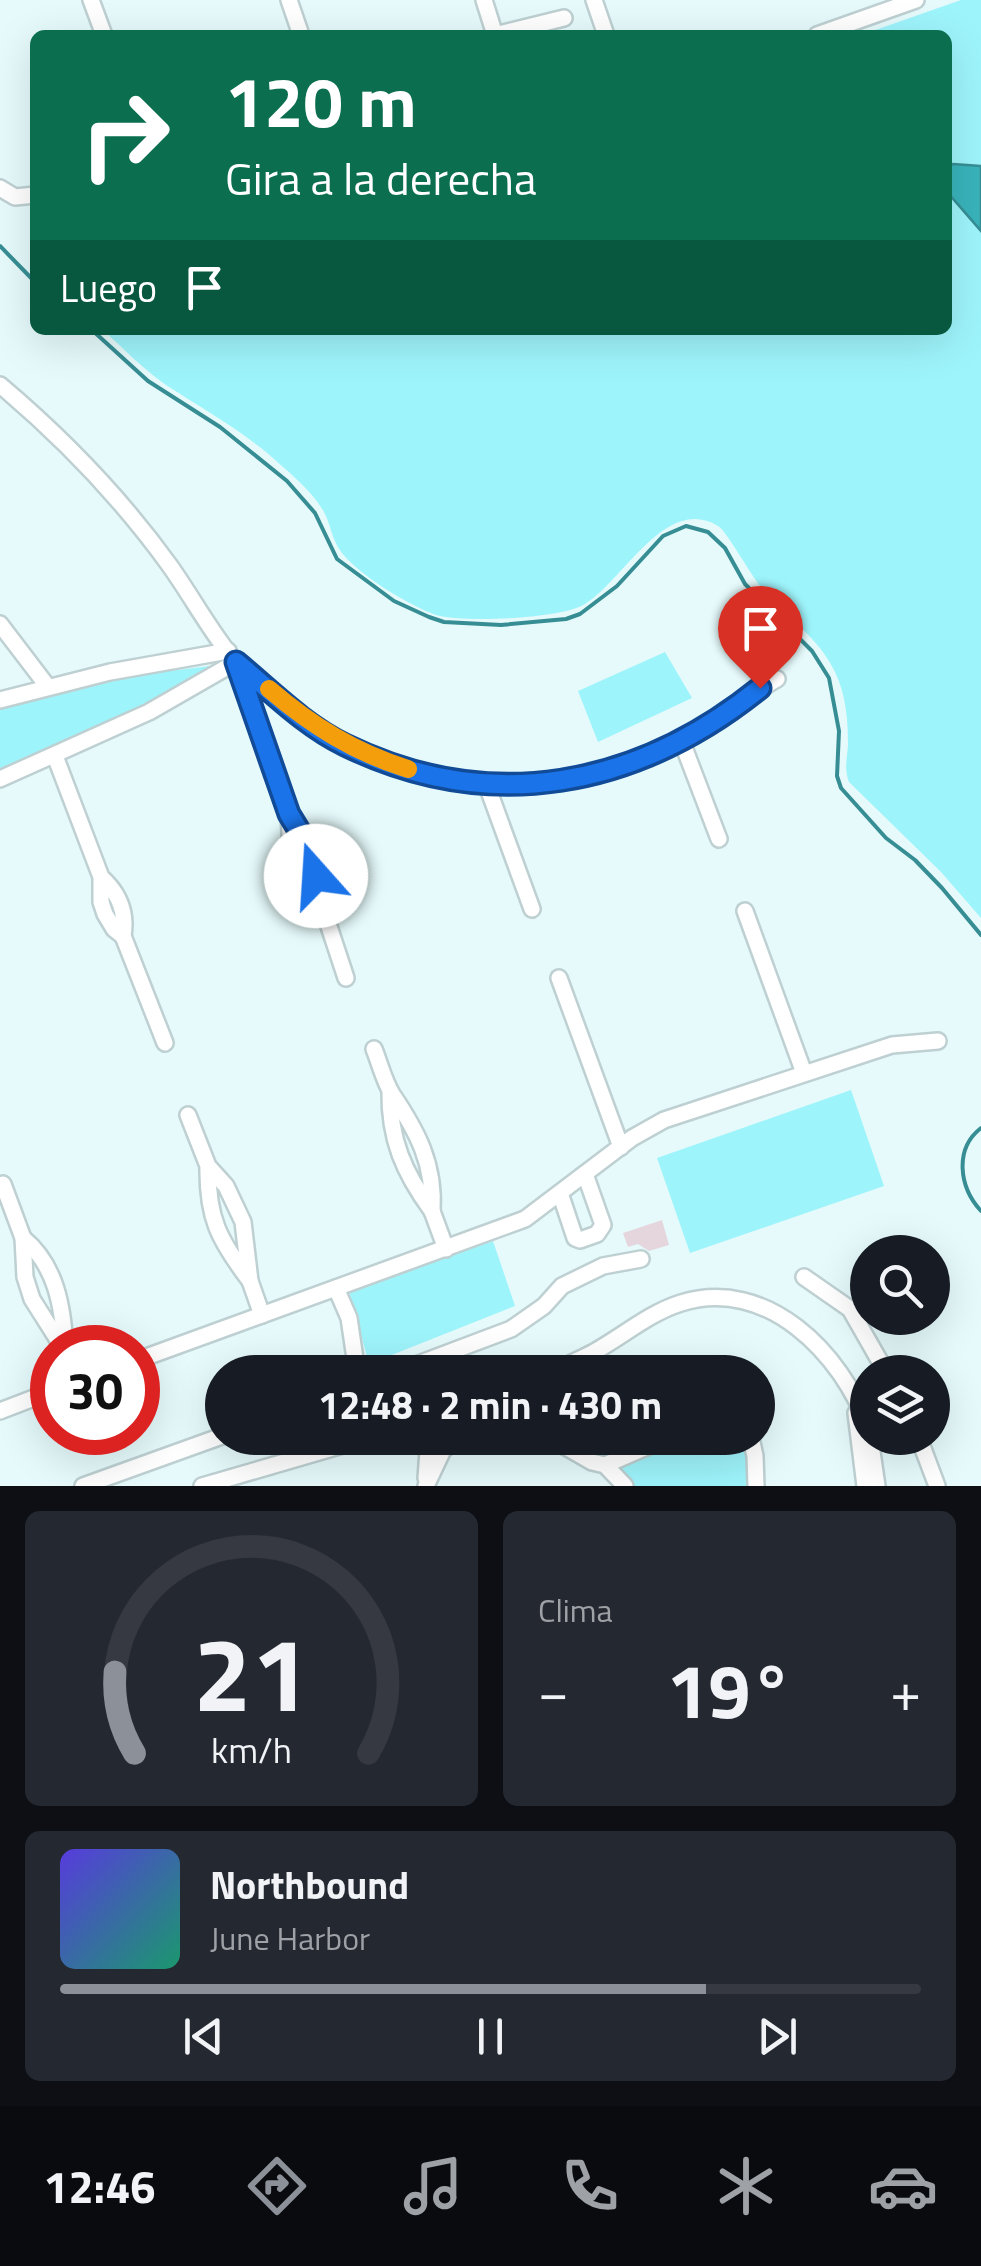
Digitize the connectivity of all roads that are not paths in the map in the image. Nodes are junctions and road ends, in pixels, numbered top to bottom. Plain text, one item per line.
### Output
1 (91, 0) edge
2 (288, 0) edge
3 (484, 0) edge
4 (594, 0) edge
5 (916, 0) edge
6 (564, 18) dead end
7 (102, 30) edge
8 (299, 30) edge
9 (493, 30) edge
10 (515, 30) edge
11 (604, 30) edge
12 (831, 30) edge
13 (0, 188) edge
14 (30, 196) edge
15 (0, 385) edge
16 (0, 624) edge
17 (232, 656) junction
18 (778, 680) dead end
19 (48, 687) junction
20 (0, 700) edge
21 (682, 742) junction
22 (56, 756) junction
23 (0, 779) edge
24 (486, 783) junction
25 (719, 839) dead end
26 (532, 909) dead end
27 (745, 911) dead end
28 (346, 978) dead end
29 (560, 978) dead end
30 (938, 1042) dead end
31 (165, 1043) dead end
32 (374, 1049) dead end
33 (804, 1073) junction
34 (390, 1091) junction
35 (188, 1115) dead end
36 (622, 1146) junction
37 (208, 1166) junction
38 (586, 1174) junction
39 (2, 1184) dead end
40 (560, 1192) junction
41 (432, 1211) junction
42 (24, 1238) junction
43 (446, 1249) junction
44 (641, 1259) dead end
45 (804, 1277) dead end
46 (250, 1281) junction
47 (336, 1288) junction
48 (262, 1315) junction
49 (49, 1325) edge
50 (63, 1325) edge
51 (160, 1352) edge
52 (355, 1355) edge
53 (441, 1355) edge
54 (588, 1355) edge
55 (876, 1355) edge
56 (850, 1394) edge
57 (30, 1400) edge
58 (0, 1411) edge
59 (205, 1442) edge
60 (309, 1455) edge
61 (430, 1455) edge
62 (442, 1455) edge
63 (579, 1455) edge
64 (628, 1455) edge
65 (753, 1455) edge
66 (861, 1455) edge
67 (872, 1455) edge
68 (926, 1455) edge
69 (605, 1465) junction
70 (83, 1486) edge
71 (202, 1486) edge
72 (426, 1486) edge
73 (624, 1486) edge
74 (756, 1486) edge
75 (865, 1486) edge
76 (877, 1486) edge
77 (938, 1486) edge

1 - 7 street
2 - 8 street
3 - 9 street
4 - 11 street
5 - 12 street
6 - 10 street
13 - 14 street
15 - 17 street
16 - 19 street
17 - 19 street
17 - 22 street
17 - 24 street
17 - 28 street
18 - 21 street
19 - 20 street
21 - 24 street
21 - 25 street
22 - 23 street
22 - 31 street
24 - 26 street
27 - 33 street
29 - 36 street
30 - 33 street
32 - 34 street
33 - 36 street
34 - 41 street
34 - 41 street
35 - 37 street
36 - 38 street
37 - 46 street
37 - 46 street
38 - 40 street
38 - 40 street
39 - 42 street
40 - 43 street
41 - 43 street
42 - 49 street
42 - 50 street
43 - 47 street
44 - 53 street
45 - 55 street
46 - 48 street
47 - 48 street
47 - 52 street
48 - 51 street
54 - 56 street
57 - 58 street
59 - 70 street
60 - 71 street
61 - 72 street
62 - 72 street
63 - 69 street
64 - 69 street
65 - 74 street
66 - 75 street
67 - 76 street
68 - 77 street
69 - 73 street

